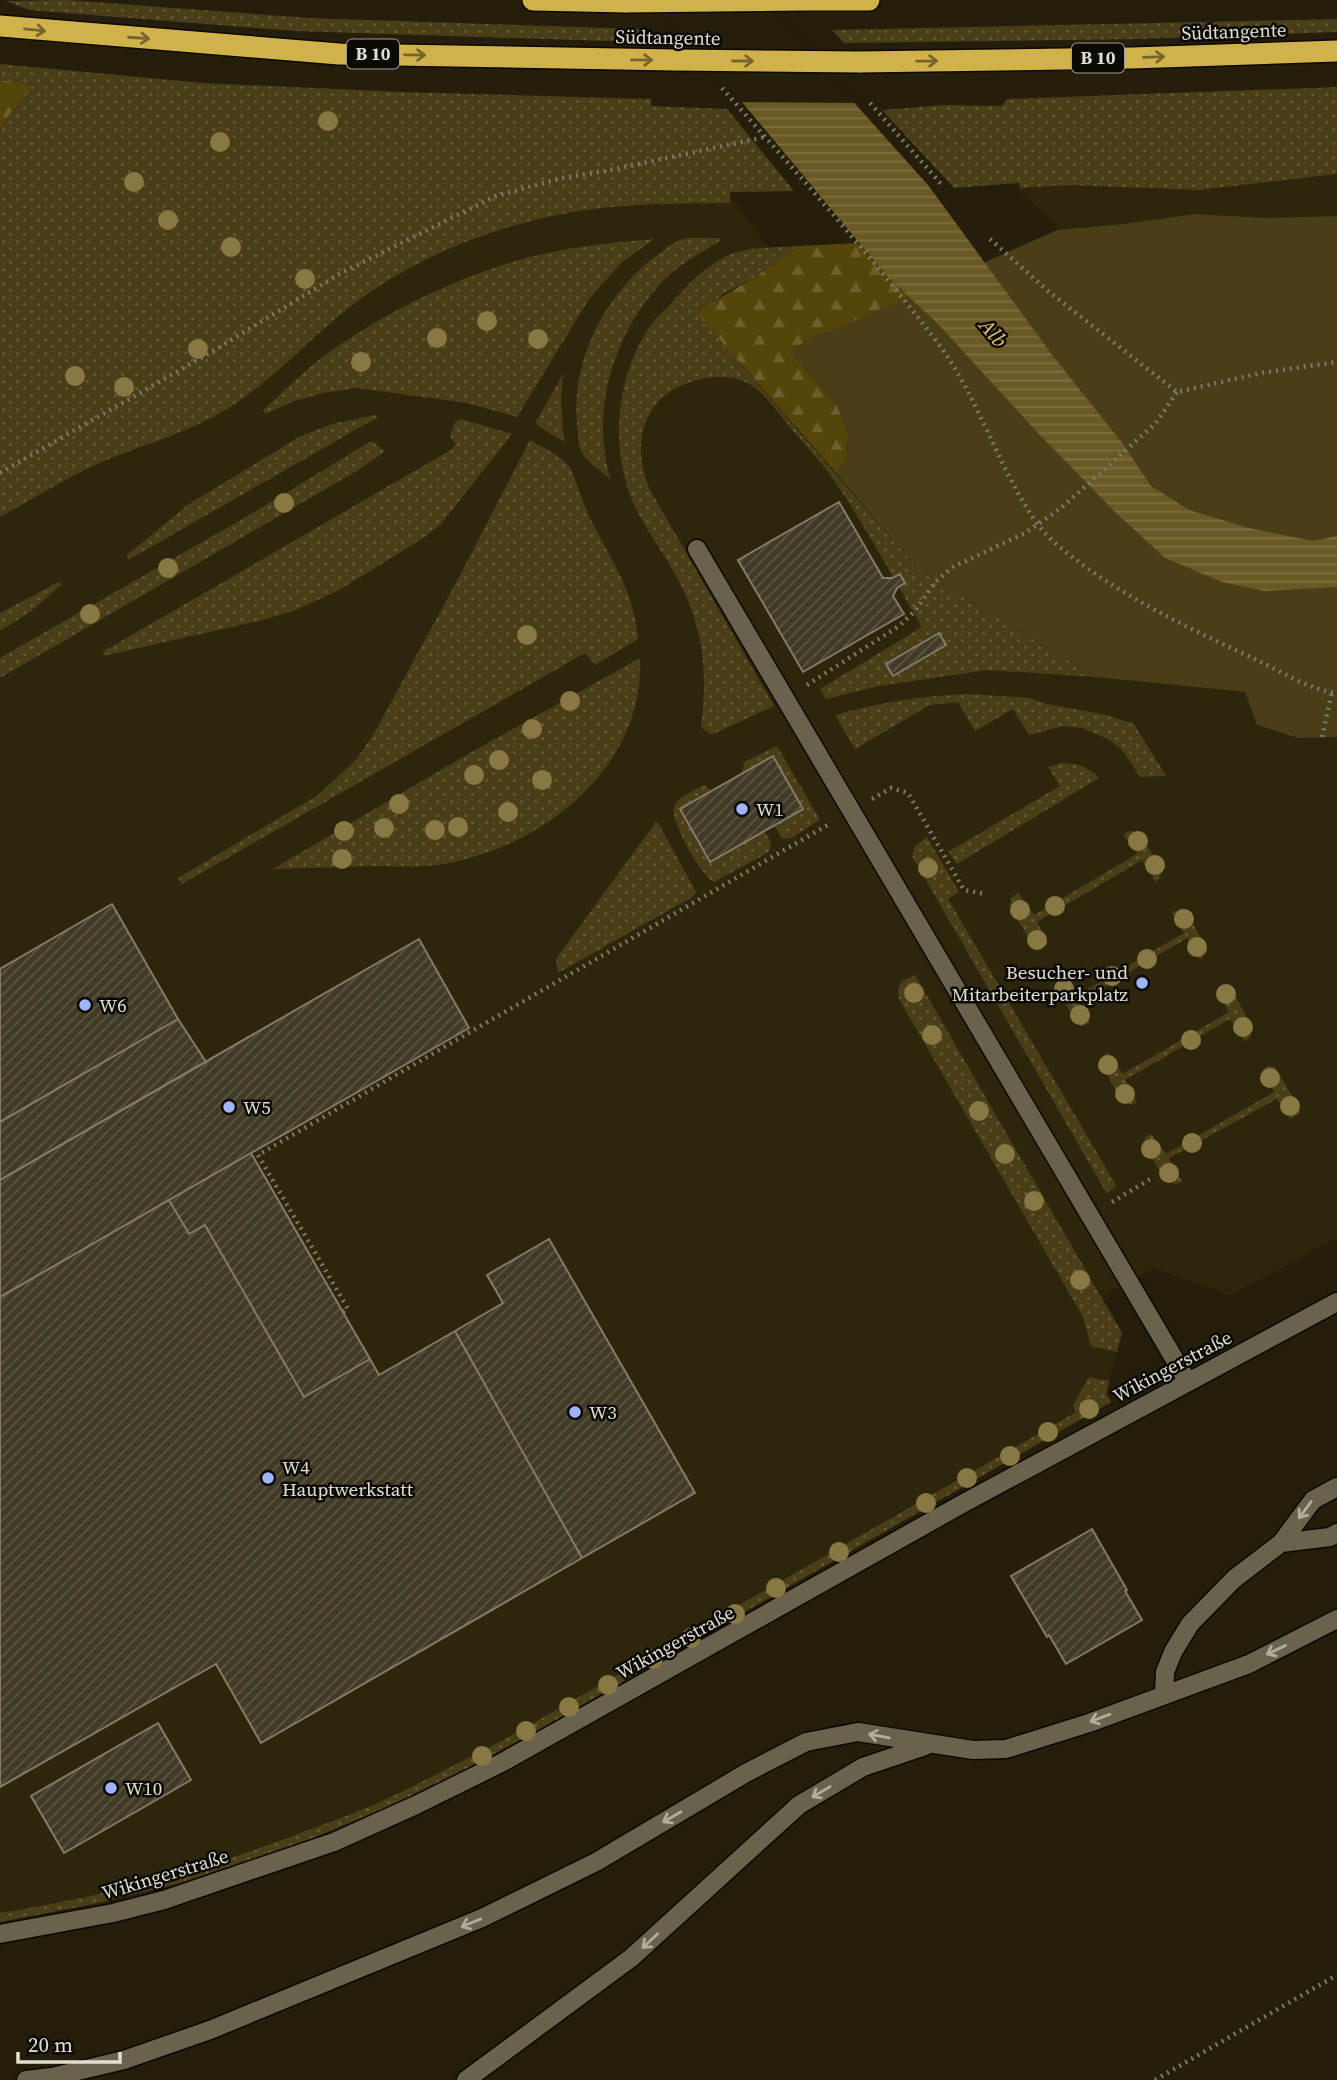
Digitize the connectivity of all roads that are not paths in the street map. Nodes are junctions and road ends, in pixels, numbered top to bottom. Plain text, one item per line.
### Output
1 (533, 0) edge
2 (804, 0) edge
3 (869, 0) edge
4 (0, 26) edge
5 (1337, 51) edge
6 (697, 549) dead end
7 (1337, 1301) edge
8 (1188, 1382) junction
9 (1337, 1487) edge
10 (1337, 1533) edge
11 (1281, 1543) junction
12 (1337, 1619) edge
13 (1164, 1695) junction
14 (928, 1745) junction
15 (0, 1934) edge
16 (26, 2080) edge
17 (466, 2080) edge

1 - 2 highway, Südtangente, bridge
2 - 3 highway, Südtangente
4 -> 5 highway, Südtangente / B 10, bridge
6 - 8 street
7 - 8 street, Wikingerstraße
8 - 15 street, Wikingerstraße
9 -> 11 street
10 - 11 street
11 - 13 street
12 -> 13 street
13 -> 14 street
14 -> 16 street
14 -> 17 street

